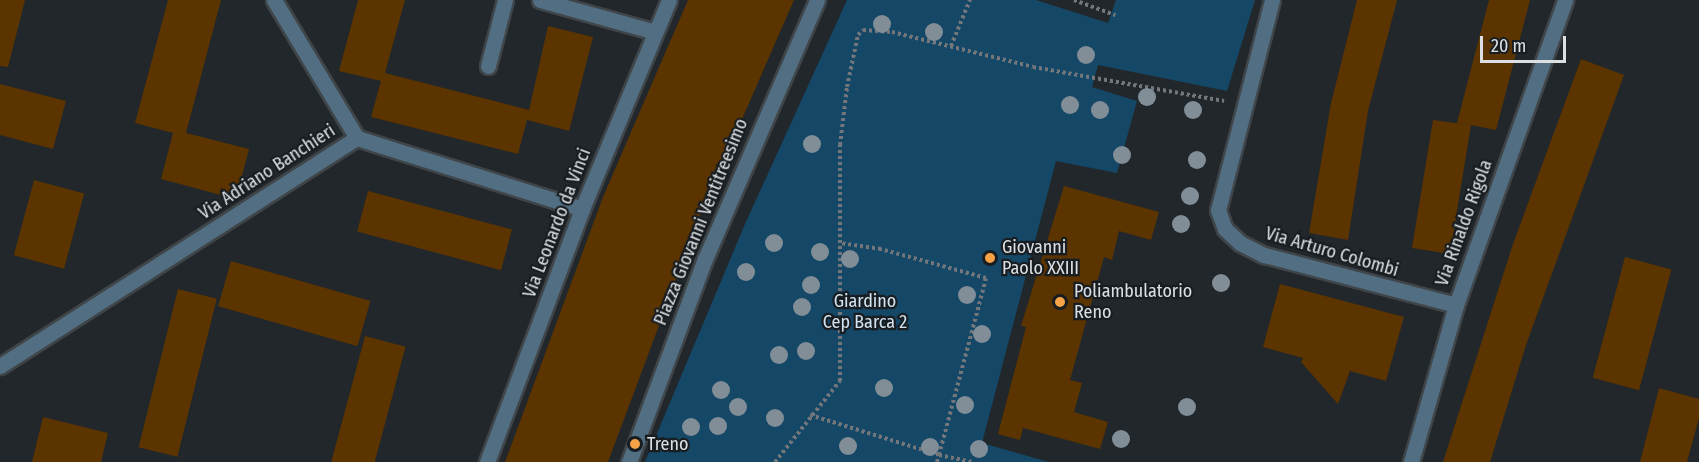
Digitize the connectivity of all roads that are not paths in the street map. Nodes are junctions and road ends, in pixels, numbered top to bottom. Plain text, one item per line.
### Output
1 (274, 0) edge
2 (505, 0) edge
3 (540, 0) edge
4 (669, 0) edge
5 (817, 0) edge
6 (1272, 0) edge
7 (1565, 0) edge
8 (655, 32) junction
9 (488, 66) dead end
10 (357, 138) junction
11 (582, 209) junction
12 (1456, 305) junction
13 (0, 366) edge
14 (487, 462) edge
15 (629, 462) edge
16 (1411, 462) edge

1 - 10 street
2 - 9 street
3 - 8 street
4 - 8 street, Via Leonardo da Vinci
5 - 15 street, Piazza Giovanni Ventitreesimo
6 - 12 street, Via Arturo Colombi
7 - 12 street, Via Rinaldo Rigola
8 - 11 street, Via Leonardo da Vinci
10 - 11 street, Via Adriano Banchieri
10 - 13 street, Via Adriano Banchieri
11 - 14 street, Via Leonardo da Vinci
12 - 16 street, Via Rinaldo Rigola

